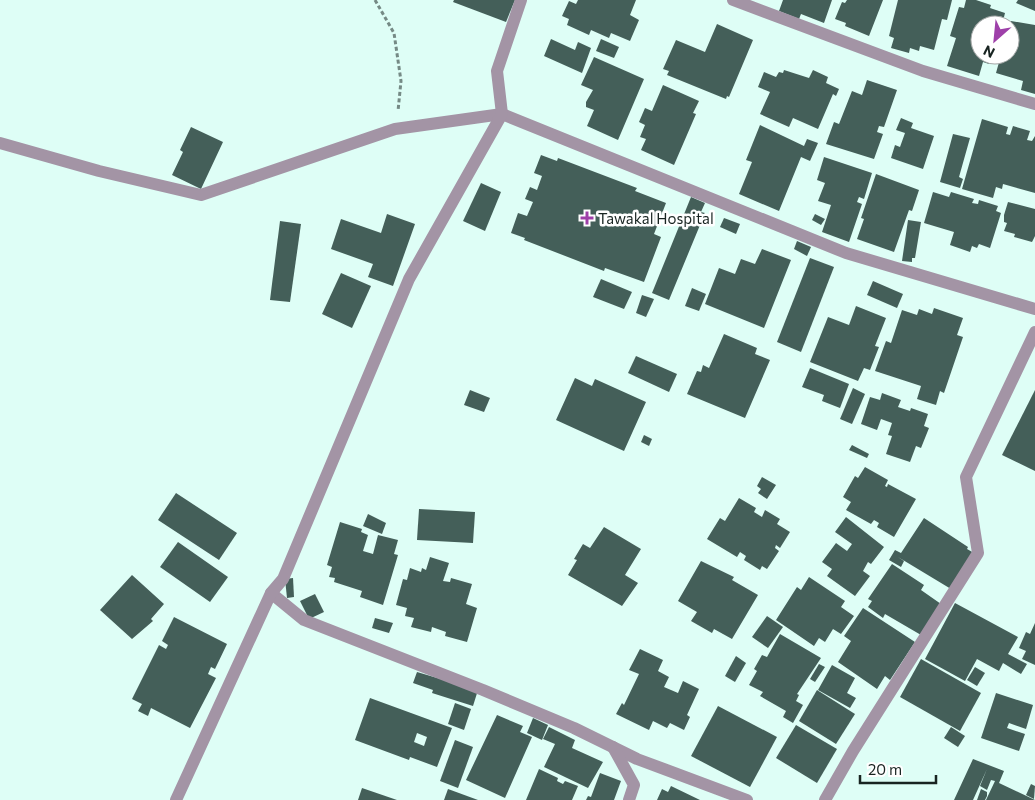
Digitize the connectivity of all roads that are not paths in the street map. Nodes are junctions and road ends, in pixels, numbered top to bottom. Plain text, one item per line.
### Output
1 (521, 0) edge
2 (733, 0) edge
3 (1035, 104) edge
4 (502, 114) junction
5 (0, 143) edge
6 (1035, 309) edge
7 (1035, 332) edge
8 (271, 593) junction
9 (613, 747) junction
10 (176, 800) edge
11 (629, 800) edge
12 (747, 800) edge
13 (825, 800) edge

1 - 4 street
2 - 3 street
4 - 5 street
4 - 6 street
4 - 8 street
7 - 13 street
8 - 9 street
8 - 10 street
9 - 11 street
9 - 12 street

